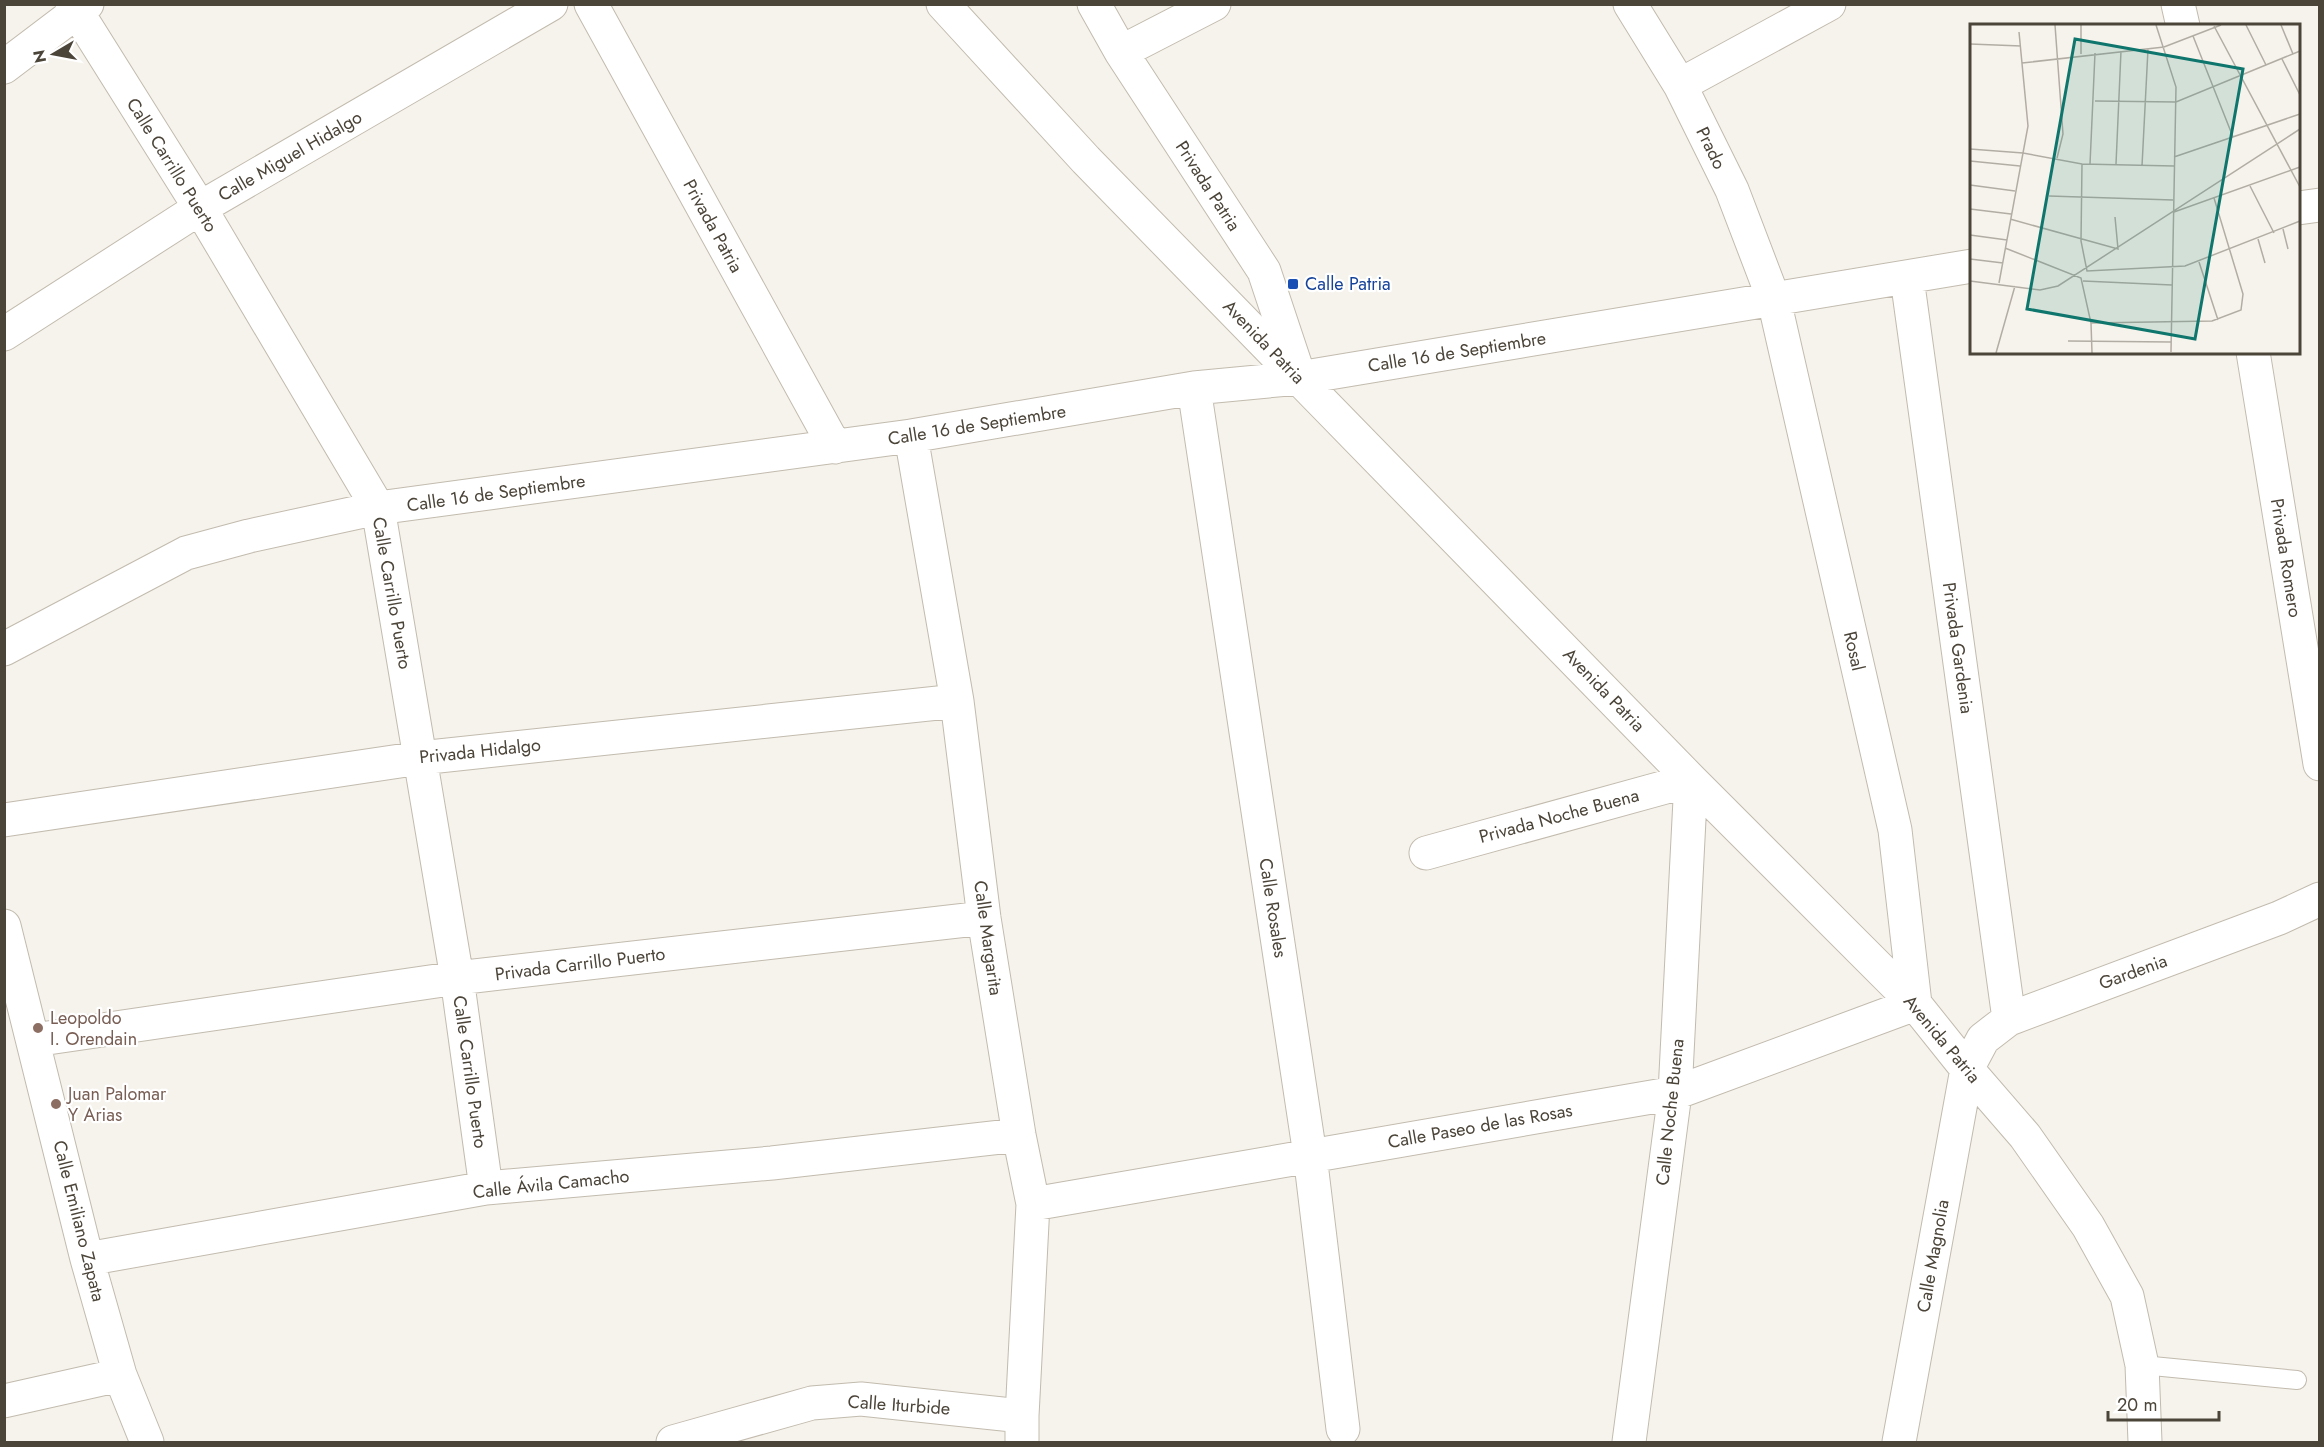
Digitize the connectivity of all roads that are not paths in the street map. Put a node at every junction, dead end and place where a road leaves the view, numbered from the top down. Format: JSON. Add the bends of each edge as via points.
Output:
{"nodes":[{"id":1,"x":551,"y":4,"type":"edge"},
{"id":2,"x":591,"y":4,"type":"edge"},
{"id":3,"x":944,"y":4,"type":"edge"},
{"id":4,"x":1094,"y":4,"type":"edge"},
{"id":5,"x":1214,"y":4,"type":"edge"},
{"id":6,"x":1630,"y":4,"type":"edge"},
{"id":7,"x":1829,"y":4,"type":"edge"},
{"id":8,"x":2178,"y":4,"type":"edge"},
{"id":9,"x":79,"y":7,"type":"edge"},
{"id":10,"x":2183,"y":24,"type":"edge"},
{"id":11,"x":1120,"y":52,"type":"junction"},
{"id":12,"x":4,"y":67,"type":"edge"},
{"id":13,"x":1680,"y":85,"type":"junction"},
{"id":14,"x":2319,"y":205,"type":"edge"},
{"id":15,"x":200,"y":208,"type":"junction"},
{"id":16,"x":2300,"y":208,"type":"edge"},
{"id":17,"x":1970,"y":266,"type":"edge"},
{"id":18,"x":1907,"y":278,"type":"junction"},
{"id":19,"x":1774,"y":300,"type":"junction"},
{"id":20,"x":4,"y":334,"type":"edge"},
{"id":21,"x":2253,"y":354,"type":"edge"},
{"id":22,"x":1299,"y":378,"type":"junction"},
{"id":23,"x":1194,"y":388,"type":"junction"},
{"id":24,"x":911,"y":436,"type":"junction"},
{"id":25,"x":835,"y":447,"type":"junction"},
{"id":26,"x":378,"y":508,"type":"junction"},
{"id":27,"x":4,"y":649,"type":"edge"},
{"id":28,"x":957,"y":701,"type":"junction"},
{"id":29,"x":420,"y":758,"type":"junction"},
{"id":30,"x":2319,"y":764,"type":"edge"},
{"id":31,"x":1691,"y":780,"type":"junction"},
{"id":32,"x":4,"y":820,"type":"edge"},
{"id":33,"x":1426,"y":853,"type":"dead end"},
{"id":34,"x":2319,"y":899,"type":"edge"},
{"id":35,"x":984,"y":918,"type":"junction"},
{"id":36,"x":4,"y":926,"type":"edge"},
{"id":37,"x":457,"y":978,"type":"junction"},
{"id":38,"x":1915,"y":1004,"type":"junction"},
{"id":39,"x":2009,"y":1018,"type":"junction"},
{"id":40,"x":34,"y":1040,"type":"junction"},
{"id":41,"x":1967,"y":1069,"type":"junction"},
{"id":42,"x":1675,"y":1093,"type":"junction"},
{"id":43,"x":1019,"y":1135,"type":"junction"},
{"id":44,"x":1310,"y":1155,"type":"junction"},
{"id":45,"x":486,"y":1188,"type":"junction"},
{"id":46,"x":1034,"y":1204,"type":"junction"},
{"id":47,"x":87,"y":1259,"type":"junction"},
{"id":48,"x":2142,"y":1365,"type":"junction"},
{"id":49,"x":120,"y":1375,"type":"junction"},
{"id":50,"x":2298,"y":1380,"type":"dead end"},
{"id":51,"x":4,"y":1401,"type":"edge"},
{"id":52,"x":1022,"y":1429,"type":"edge"},
{"id":53,"x":1343,"y":1429,"type":"dead end"},
{"id":54,"x":147,"y":1443,"type":"edge"},
{"id":55,"x":673,"y":1443,"type":"edge"},
{"id":56,"x":1629,"y":1443,"type":"edge"},
{"id":57,"x":1899,"y":1443,"type":"edge"},
{"id":58,"x":2145,"y":1443,"type":"edge"}],
"edges":[{"from":1,"to":15,"type":"street","name":"Calle Miguel Hidalgo"},
{"from":2,"to":25,"type":"street","name":"Privada Patria"},
{"from":3,"to":22,"type":"street","name":"Avenida Patria","via":[[1086,160]]},
{"from":4,"to":11,"type":"street","name":"Privada Patria"},
{"from":5,"to":11,"type":"street"},
{"from":6,"to":13,"type":"street","name":"Prado"},
{"from":7,"to":13,"type":"street"},
{"from":8,"to":10,"type":"street"},
{"from":9,"to":12,"type":"street"},
{"from":9,"to":15,"type":"street","name":"Calle Carrillo Puerto"},
{"from":11,"to":22,"type":"street","name":"Privada Patria","via":[[1264,271]]},
{"from":13,"to":19,"type":"street","name":"Prado","via":[[1732,190]]},
{"from":14,"to":16,"type":"street"},
{"from":15,"to":20,"type":"street","name":"Calle Miguel Hidalgo"},
{"from":15,"to":26,"type":"street","name":"Calle Carrillo Puerto"},
{"from":17,"to":18,"type":"street","name":"Calle 16 de Septiembre"},
{"from":18,"to":19,"type":"street","name":"Calle 16 de Septiembre"},
{"from":18,"to":39,"type":"street","name":"Privada Gardenia"},
{"from":19,"to":22,"type":"street","name":"Calle 16 de Septiembre"},
{"from":19,"to":38,"type":"street","name":"Rosal","via":[[1895,830]]},
{"from":21,"to":30,"type":"street","name":"Privada Romero"},
{"from":22,"to":23,"type":"street","name":"Calle 16 de Septiembre"},
{"from":22,"to":31,"type":"street","name":"Avenida Patria"},
{"from":23,"to":24,"type":"street","name":"Calle 16 de Septiembre"},
{"from":23,"to":44,"type":"street","name":"Calle Rosales"},
{"from":24,"to":25,"type":"street","name":"Calle 16 de Septiembre"},
{"from":24,"to":28,"type":"street","name":"Calle Margarita"},
{"from":25,"to":26,"type":"street","name":"Calle 16 de Septiembre"},
{"from":26,"to":27,"type":"street","name":"Calle 16 de Septiembre","via":[[186,553]]},
{"from":26,"to":29,"type":"street","name":"Calle Carrillo Puerto"},
{"from":28,"to":29,"type":"street","name":"Privada Hidalgo"},
{"from":28,"to":35,"type":"street","name":"Calle Margarita"},
{"from":29,"to":32,"type":"street","name":"Privada Hidalgo"},
{"from":29,"to":37,"type":"street","name":"Calle Carrillo Puerto"},
{"from":31,"to":33,"type":"street","name":"Privada Noche Buena"},
{"from":31,"to":38,"type":"street","name":"Avenida Patria"},
{"from":31,"to":42,"type":"street","name":"Calle Noche Buena"},
{"from":34,"to":39,"type":"street","name":"Gardenia","via":[[2279,918]]},
{"from":35,"to":37,"type":"street","name":"Privada Carrillo Puerto"},
{"from":35,"to":43,"type":"street","name":"Calle Margarita"},
{"from":36,"to":40,"type":"street","name":"Calle Emiliano Zapata"},
{"from":37,"to":40,"type":"street","name":"Privada Carrillo Puerto"},
{"from":37,"to":45,"type":"street","name":"Calle Carrillo Puerto"},
{"from":38,"to":41,"type":"street","name":"Avenida Patria"},
{"from":38,"to":42,"type":"street","name":"Calle Paseo de las Rosas"},
{"from":39,"to":41,"type":"street","name":"Gardenia","via":[[1983,1039]]},
{"from":40,"to":47,"type":"street","name":"Calle Emiliano Zapata"},
{"from":41,"to":48,"type":"street","name":"Avenida Patria","via":[[2025,1136],[2088,1226],[2127,1296]]},
{"from":41,"to":57,"type":"street","name":"Calle Magnolia"},
{"from":42,"to":44,"type":"street","name":"Calle Paseo de las Rosas"},
{"from":42,"to":56,"type":"street","name":"Calle Noche Buena"},
{"from":43,"to":45,"type":"street","name":"Calle Ávila Camacho","via":[[772,1163]]},
{"from":43,"to":46,"type":"street","name":"Calle Margarita"},
{"from":44,"to":46,"type":"street","name":"Calle Paseo de las Rosas"},
{"from":44,"to":53,"type":"street","name":"Calle Rosales"},
{"from":45,"to":47,"type":"street","name":"Calle Ávila Camacho"},
{"from":46,"to":52,"type":"street","name":"Calle Margarita"},
{"from":47,"to":49,"type":"street","name":"Calle Emiliano Zapata"},
{"from":48,"to":50,"type":"lane"},
{"from":48,"to":58,"type":"street","name":"Avenida Patria"},
{"from":49,"to":51,"type":"street"},
{"from":49,"to":54,"type":"street","name":"Calle Emiliano Zapata"},
{"from":52,"to":55,"type":"street","name":"Calle Iturbide","via":[[861,1399],[812,1403]]}]}
